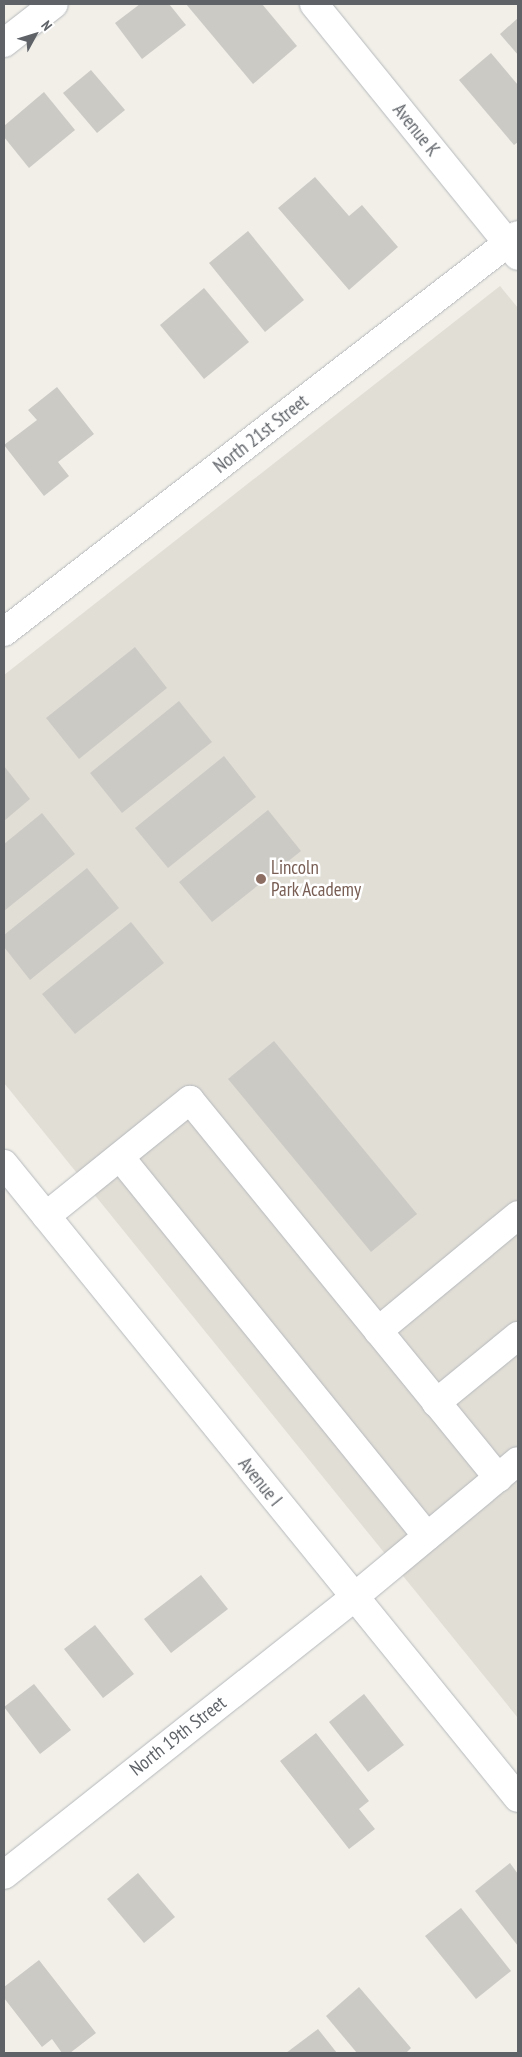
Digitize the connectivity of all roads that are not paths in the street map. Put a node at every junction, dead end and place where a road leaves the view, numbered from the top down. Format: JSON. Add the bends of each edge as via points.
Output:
{"nodes":[{"id":1,"x":54,"y":4,"type":"edge"},
{"id":2,"x":314,"y":4,"type":"edge"},
{"id":3,"x":4,"y":43,"type":"edge"},
{"id":4,"x":515,"y":245,"type":"edge"},
{"id":5,"x":4,"y":632,"type":"edge"},
{"id":6,"x":120,"y":1157,"type":"junction"},
{"id":7,"x":8,"y":1179,"type":"edge"},
{"id":8,"x":518,"y":1215,"type":"edge"},
{"id":9,"x":46,"y":1216,"type":"junction"},
{"id":10,"x":378,"y":1331,"type":"junction"},
{"id":11,"x":518,"y":1336,"type":"edge"},
{"id":12,"x":436,"y":1403,"type":"junction"},
{"id":13,"x":518,"y":1461,"type":"edge"},
{"id":14,"x":498,"y":1478,"type":"junction"},
{"id":15,"x":427,"y":1536,"type":"junction"},
{"id":16,"x":352,"y":1598,"type":"junction"},
{"id":17,"x":518,"y":1798,"type":"edge"},
{"id":18,"x":4,"y":1874,"type":"edge"}],
"edges":[{"from":1,"to":3,"type":"street"},
{"from":2,"to":4,"type":"street","name":"Avenue K"},
{"from":4,"to":5,"type":"street","name":"North 21st Street"},
{"from":6,"to":9,"type":"street"},
{"from":6,"to":10,"type":"street","via":[[190,1100]]},
{"from":6,"to":15,"type":"street"},
{"from":7,"to":9,"type":"street","name":"Avenue I"},
{"from":8,"to":10,"type":"street"},
{"from":9,"to":16,"type":"street","name":"Avenue I"},
{"from":10,"to":12,"type":"street"},
{"from":11,"to":12,"type":"street"},
{"from":12,"to":14,"type":"street"},
{"from":13,"to":14,"type":"street","name":"North 19th Street"},
{"from":14,"to":15,"type":"street","name":"North 19th Street"},
{"from":15,"to":16,"type":"street","name":"North 19th Street"},
{"from":16,"to":17,"type":"street","name":"Avenue I"},
{"from":16,"to":18,"type":"street","name":"North 19th Street"}]}
